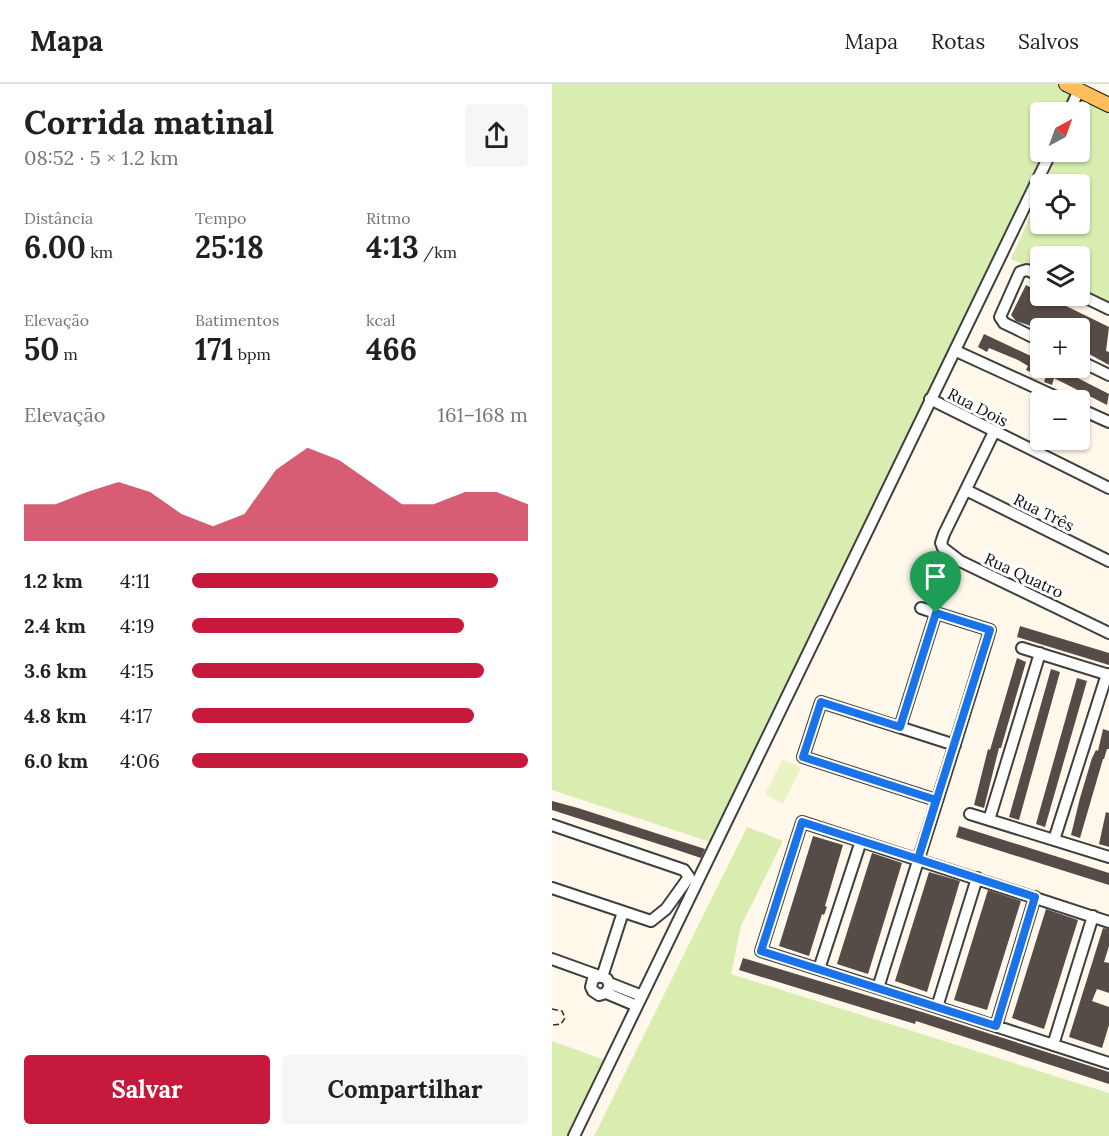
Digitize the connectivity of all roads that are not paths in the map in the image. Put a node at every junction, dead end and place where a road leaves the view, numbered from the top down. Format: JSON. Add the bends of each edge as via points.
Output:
{"nodes":[{"id":1,"x":1073,"y":87,"type":"edge"},
{"id":2,"x":1071,"y":102,"type":"edge"},
{"id":3,"x":1109,"y":105,"type":"edge"},
{"id":4,"x":1046,"y":162,"type":"edge"},
{"id":5,"x":1030,"y":271,"type":"edge"},
{"id":6,"x":1090,"y":300,"type":"edge"},
{"id":7,"x":1109,"y":309,"type":"edge"},
{"id":8,"x":1030,"y":336,"type":"edge"},
{"id":9,"x":956,"y":351,"type":"junction"},
{"id":10,"x":1090,"y":366,"type":"edge"},
{"id":11,"x":1109,"y":375,"type":"edge"},
{"id":12,"x":1040,"y":390,"type":"edge"},
{"id":13,"x":930,"y":399,"type":"junction"},
{"id":14,"x":1090,"y":413,"type":"edge"},
{"id":15,"x":1109,"y":422,"type":"edge"},
{"id":16,"x":994,"y":432,"type":"junction"},
{"id":17,"x":1109,"y":488,"type":"edge"},
{"id":18,"x":966,"y":490,"type":"junction"},
{"id":19,"x":1109,"y":561,"type":"edge"},
{"id":20,"x":921,"y":608,"type":"dead end"},
{"id":21,"x":936,"y":613,"type":"junction"},
{"id":22,"x":1109,"y":633,"type":"edge"},
{"id":23,"x":1022,"y":648,"type":"dead end"},
{"id":24,"x":1040,"y":653,"type":"junction"},
{"id":25,"x":1108,"y":674,"type":"edge"},
{"id":26,"x":900,"y":727,"type":"junction"},
{"id":27,"x":955,"y":745,"type":"junction"},
{"id":28,"x":936,"y":800,"type":"junction"},
{"id":29,"x":970,"y":814,"type":"dead end"},
{"id":30,"x":989,"y":820,"type":"junction"},
{"id":31,"x":552,"y":825,"type":"edge"},
{"id":32,"x":1054,"y":840,"type":"junction"},
{"id":33,"x":861,"y":841,"type":"junction"},
{"id":34,"x":1109,"y":857,"type":"edge"},
{"id":35,"x":918,"y":859,"type":"junction"},
{"id":36,"x":977,"y":878,"type":"junction"},
{"id":37,"x":552,"y":888,"type":"edge"},
{"id":38,"x":1035,"y":897,"type":"junction"},
{"id":39,"x":623,"y":912,"type":"junction"},
{"id":40,"x":1093,"y":916,"type":"junction"},
{"id":41,"x":1109,"y":922,"type":"edge"},
{"id":42,"x":552,"y":959,"type":"edge"},
{"id":43,"x":819,"y":969,"type":"junction"},
{"id":44,"x":606,"y":984,"type":"junction"},
{"id":45,"x":878,"y":988,"type":"junction"},
{"id":46,"x":642,"y":996,"type":"junction"},
{"id":47,"x":637,"y":1006,"type":"junction"},
{"id":48,"x":937,"y":1007,"type":"junction"},
{"id":49,"x":996,"y":1026,"type":"junction"},
{"id":50,"x":1053,"y":1045,"type":"junction"},
{"id":51,"x":1109,"y":1063,"type":"edge"},
{"id":52,"x":574,"y":1136,"type":"edge"}],
"edges":[{"from":1,"to":2,"type":"street"},
{"from":1,"to":3,"type":"main road"},
{"from":4,"to":9,"type":"street"},
{"from":5,"to":8,"type":"street","via":[[1020,272],[1000,317],[1007,325]]},
{"from":6,"to":7,"type":"street"},
{"from":9,"to":12,"type":"street"},
{"from":9,"to":13,"type":"street"},
{"from":10,"to":11,"type":"street"},
{"from":13,"to":16,"type":"street","name":"Rua Dois"},
{"from":13,"to":46,"type":"street"},
{"from":14,"to":15,"type":"street"},
{"from":16,"to":17,"type":"street","name":"Rua Dois"},
{"from":16,"to":18,"type":"street"},
{"from":18,"to":19,"type":"street","name":"Rua Três"},
{"from":18,"to":22,"type":"street","name":"Rua Quatro","via":[[941,546],[952,557]]},
{"from":20,"to":21,"type":"street"},
{"from":21,"to":26,"type":"street"},
{"from":21,"to":27,"type":"street","via":[[990,630]]},
{"from":23,"to":24,"type":"street"},
{"from":24,"to":25,"type":"street"},
{"from":24,"to":30,"type":"street"},
{"from":25,"to":32,"type":"street"},
{"from":26,"to":27,"type":"street"},
{"from":26,"to":28,"type":"street","via":[[821,702],[803,757]]},
{"from":27,"to":28,"type":"street"},
{"from":28,"to":35,"type":"street"},
{"from":29,"to":30,"type":"street"},
{"from":30,"to":32,"type":"street"},
{"from":31,"to":39,"type":"street","via":[[684,870],[689,878],[666,909],[651,921]]},
{"from":32,"to":34,"type":"street"},
{"from":33,"to":35,"type":"street"},
{"from":33,"to":43,"type":"street"},
{"from":33,"to":43,"type":"street","via":[[802,822],[761,951]]},
{"from":35,"to":36,"type":"street"},
{"from":35,"to":45,"type":"street"},
{"from":36,"to":38,"type":"street"},
{"from":36,"to":48,"type":"street"},
{"from":37,"to":39,"type":"street"},
{"from":38,"to":40,"type":"street"},
{"from":38,"to":49,"type":"street"},
{"from":39,"to":44,"type":"street"},
{"from":40,"to":41,"type":"street"},
{"from":40,"to":50,"type":"street"},
{"from":42,"to":44,"type":"street"},
{"from":43,"to":45,"type":"street"},
{"from":44,"to":46,"type":"street"},
{"from":44,"to":47,"type":"street"},
{"from":45,"to":48,"type":"street"},
{"from":46,"to":47,"type":"street"},
{"from":47,"to":52,"type":"street"},
{"from":48,"to":49,"type":"street"},
{"from":49,"to":50,"type":"street"},
{"from":50,"to":51,"type":"street"}]}
